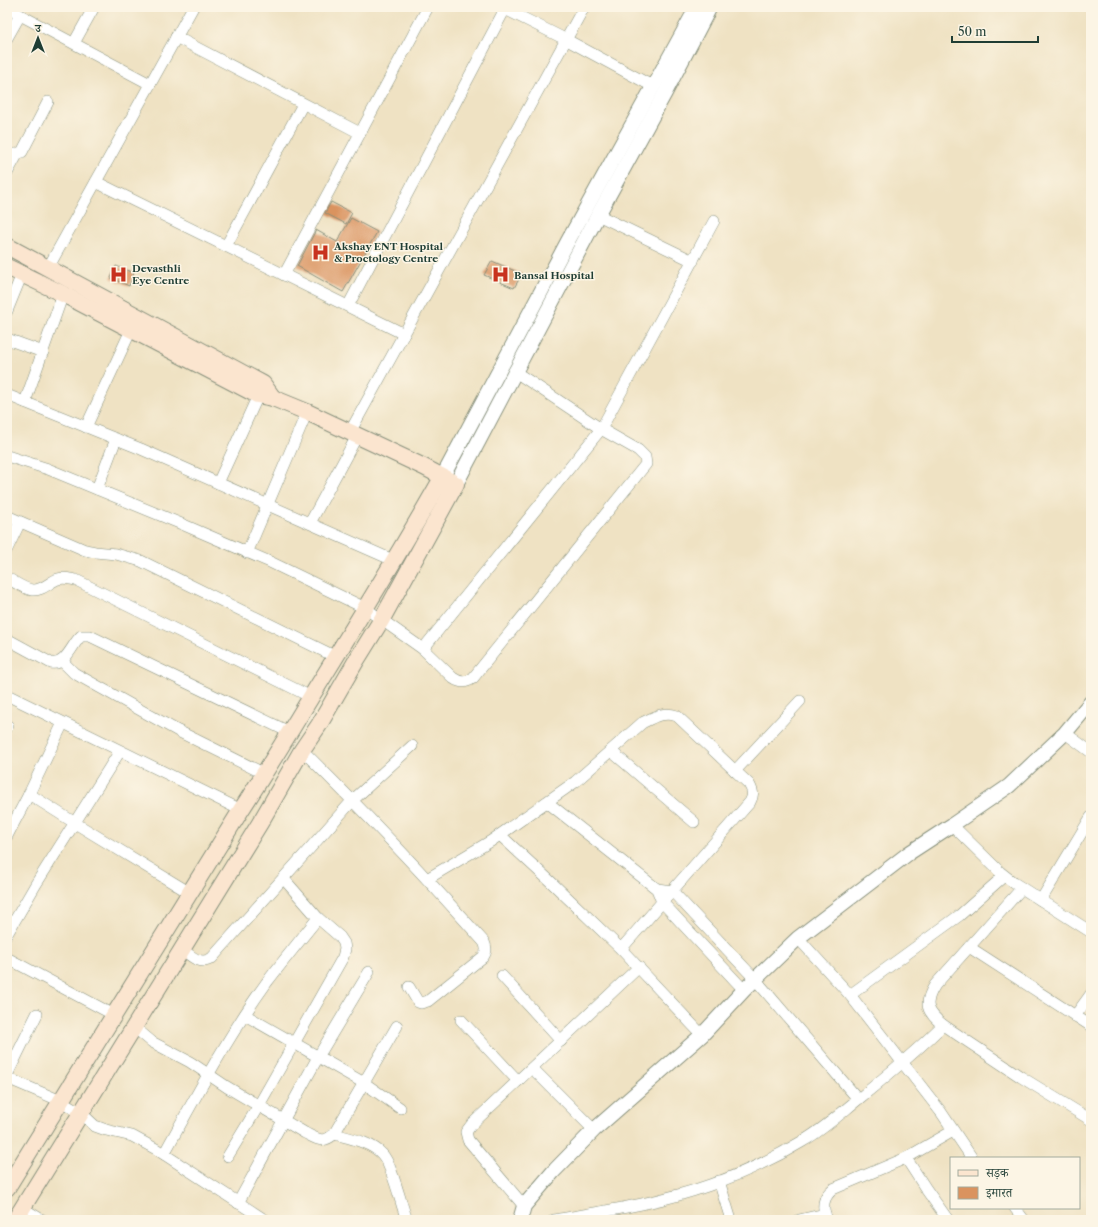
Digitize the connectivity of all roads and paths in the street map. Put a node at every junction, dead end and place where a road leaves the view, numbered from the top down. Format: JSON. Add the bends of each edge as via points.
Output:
{"nodes":[{"id":1,"x":94,"y":7,"type":"edge"},
{"id":2,"x":193,"y":7,"type":"edge"},
{"id":3,"x":428,"y":7,"type":"edge"},
{"id":4,"x":584,"y":7,"type":"edge"},
{"id":5,"x":697,"y":7,"type":"edge"},
{"id":6,"x":710,"y":7,"type":"edge"},
{"id":7,"x":7,"y":8,"type":"edge"},
{"id":8,"x":504,"y":8,"type":"edge"},
{"id":9,"x":20,"y":15,"type":"junction"},
{"id":10,"x":176,"y":37,"type":"junction"},
{"id":11,"x":7,"y":38,"type":"edge"},
{"id":12,"x":567,"y":40,"type":"junction"},
{"id":13,"x":74,"y":43,"type":"junction"},
{"id":14,"x":150,"y":84,"type":"junction"},
{"id":15,"x":654,"y":86,"type":"junction"},
{"id":16,"x":48,"y":102,"type":"dead end"},
{"id":17,"x":303,"y":104,"type":"junction"},
{"id":18,"x":360,"y":133,"type":"junction"},
{"id":19,"x":12,"y":154,"type":"edge"},
{"id":20,"x":7,"y":173,"type":"edge"},
{"id":21,"x":96,"y":182,"type":"junction"},
{"id":22,"x":598,"y":214,"type":"junction"},
{"id":23,"x":714,"y":221,"type":"dead end"},
{"id":24,"x":7,"y":246,"type":"edge"},
{"id":25,"x":226,"y":246,"type":"junction"},
{"id":26,"x":692,"y":261,"type":"junction"},
{"id":27,"x":7,"y":267,"type":"edge"},
{"id":28,"x":48,"y":268,"type":"junction"},
{"id":29,"x":22,"y":274,"type":"junction"},
{"id":30,"x":284,"y":275,"type":"junction"},
{"id":31,"x":63,"y":294,"type":"junction"},
{"id":32,"x":348,"y":306,"type":"junction"},
{"id":33,"x":7,"y":310,"type":"edge"},
{"id":34,"x":131,"y":330,"type":"junction"},
{"id":35,"x":404,"y":334,"type":"junction"},
{"id":36,"x":7,"y":339,"type":"edge"},
{"id":37,"x":43,"y":352,"type":"junction"},
{"id":38,"x":514,"y":371,"type":"junction"},
{"id":39,"x":260,"y":390,"type":"junction"},
{"id":40,"x":7,"y":395,"type":"edge"},
{"id":41,"x":25,"y":402,"type":"junction"},
{"id":42,"x":307,"y":412,"type":"junction"},
{"id":43,"x":86,"y":427,"type":"junction"},
{"id":44,"x":601,"y":429,"type":"junction"},
{"id":45,"x":353,"y":434,"type":"junction"},
{"id":46,"x":116,"y":439,"type":"junction"},
{"id":47,"x":7,"y":456,"type":"edge"},
{"id":48,"x":449,"y":481,"type":"junction"},
{"id":49,"x":218,"y":483,"type":"junction"},
{"id":50,"x":96,"y":489,"type":"junction"},
{"id":51,"x":267,"y":504,"type":"junction"},
{"id":52,"x":7,"y":516,"type":"edge"},
{"id":53,"x":20,"y":522,"type":"junction"},
{"id":54,"x":310,"y":524,"type":"junction"},
{"id":55,"x":7,"y":549,"type":"edge"},
{"id":56,"x":247,"y":552,"type":"junction"},
{"id":57,"x":395,"y":560,"type":"junction"},
{"id":58,"x":7,"y":578,"type":"edge"},
{"id":59,"x":366,"y":608,"type":"junction"},
{"id":60,"x":382,"y":619,"type":"junction"},
{"id":61,"x":7,"y":639,"type":"edge"},
{"id":62,"x":423,"y":649,"type":"junction"},
{"id":63,"x":336,"y":657,"type":"junction"},
{"id":64,"x":62,"y":661,"type":"junction"},
{"id":65,"x":7,"y":695,"type":"edge"},
{"id":66,"x":311,"y":697,"type":"junction"},
{"id":67,"x":800,"y":701,"type":"dead end"},
{"id":68,"x":1091,"y":702,"type":"edge"},
{"id":69,"x":63,"y":723,"type":"junction"},
{"id":70,"x":289,"y":732,"type":"junction"},
{"id":71,"x":1066,"y":733,"type":"junction"},
{"id":72,"x":412,"y":746,"type":"dead end"},
{"id":73,"x":302,"y":750,"type":"junction"},
{"id":74,"x":120,"y":751,"type":"junction"},
{"id":75,"x":611,"y":751,"type":"junction"},
{"id":76,"x":1091,"y":752,"type":"edge"},
{"id":77,"x":735,"y":771,"type":"junction"},
{"id":78,"x":265,"y":774,"type":"junction"},
{"id":79,"x":29,"y":794,"type":"junction"},
{"id":80,"x":353,"y":800,"type":"junction"},
{"id":81,"x":547,"y":802,"type":"junction"},
{"id":82,"x":241,"y":810,"type":"junction"},
{"id":83,"x":1091,"y":817,"type":"edge"},
{"id":84,"x":694,"y":822,"type":"dead end"},
{"id":85,"x":75,"y":823,"type":"junction"},
{"id":86,"x":952,"y":825,"type":"junction"},
{"id":87,"x":7,"y":835,"type":"edge"},
{"id":88,"x":500,"y":835,"type":"junction"},
{"id":89,"x":424,"y":876,"type":"junction"},
{"id":90,"x":1004,"y":876,"type":"junction"},
{"id":91,"x":284,"y":879,"type":"junction"},
{"id":92,"x":1022,"y":888,"type":"junction"},
{"id":93,"x":657,"y":889,"type":"junction"},
{"id":94,"x":672,"y":891,"type":"junction"},
{"id":95,"x":190,"y":893,"type":"junction"},
{"id":96,"x":1041,"y":900,"type":"junction"},
{"id":97,"x":662,"y":902,"type":"junction"},
{"id":98,"x":318,"y":918,"type":"junction"},
{"id":99,"x":1091,"y":932,"type":"edge"},
{"id":100,"x":7,"y":934,"type":"edge"},
{"id":101,"x":798,"y":938,"type":"junction"},
{"id":102,"x":969,"y":947,"type":"junction"},
{"id":103,"x":182,"y":949,"type":"junction"},
{"id":104,"x":621,"y":949,"type":"junction"},
{"id":105,"x":7,"y":958,"type":"edge"},
{"id":106,"x":639,"y":968,"type":"junction"},
{"id":107,"x":369,"y":972,"type":"dead end"},
{"id":108,"x":502,"y":976,"type":"dead end"},
{"id":109,"x":755,"y":979,"type":"junction"},
{"id":110,"x":409,"y":987,"type":"dead end"},
{"id":111,"x":744,"y":990,"type":"junction"},
{"id":112,"x":1091,"y":994,"type":"edge"},
{"id":113,"x":850,"y":995,"type":"junction"},
{"id":114,"x":37,"y":1014,"type":"dead end"},
{"id":115,"x":114,"y":1015,"type":"junction"},
{"id":116,"x":245,"y":1015,"type":"junction"},
{"id":117,"x":1075,"y":1016,"type":"junction"},
{"id":118,"x":461,"y":1020,"type":"dead end"},
{"id":119,"x":942,"y":1025,"type":"junction"},
{"id":120,"x":397,"y":1026,"type":"dead end"},
{"id":121,"x":1091,"y":1026,"type":"edge"},
{"id":122,"x":134,"y":1027,"type":"junction"},
{"id":123,"x":702,"y":1035,"type":"junction"},
{"id":124,"x":561,"y":1041,"type":"junction"},
{"id":125,"x":294,"y":1043,"type":"junction"},
{"id":126,"x":318,"y":1057,"type":"junction"},
{"id":127,"x":902,"y":1063,"type":"junction"},
{"id":128,"x":532,"y":1068,"type":"junction"},
{"id":129,"x":208,"y":1074,"type":"junction"},
{"id":130,"x":7,"y":1075,"type":"edge"},
{"id":131,"x":7,"y":1078,"type":"edge"},
{"id":132,"x":518,"y":1081,"type":"junction"},
{"id":133,"x":364,"y":1083,"type":"junction"},
{"id":134,"x":858,"y":1099,"type":"junction"},
{"id":135,"x":61,"y":1101,"type":"junction"},
{"id":136,"x":258,"y":1105,"type":"junction"},
{"id":137,"x":400,"y":1108,"type":"dead end"},
{"id":138,"x":81,"y":1114,"type":"junction"},
{"id":139,"x":1091,"y":1120,"type":"edge"},
{"id":140,"x":284,"y":1121,"type":"junction"},
{"id":141,"x":594,"y":1130,"type":"junction"},
{"id":142,"x":953,"y":1131,"type":"junction"},
{"id":143,"x":334,"y":1134,"type":"junction"},
{"id":144,"x":164,"y":1154,"type":"junction"},
{"id":145,"x":228,"y":1156,"type":"dead end"},
{"id":146,"x":971,"y":1157,"type":"edge"},
{"id":147,"x":906,"y":1158,"type":"junction"},
{"id":148,"x":719,"y":1182,"type":"junction"},
{"id":149,"x":7,"y":1188,"type":"edge"},
{"id":150,"x":238,"y":1203,"type":"junction"},
{"id":151,"x":524,"y":1206,"type":"junction"},
{"id":152,"x":1016,"y":1209,"type":"edge"},
{"id":153,"x":18,"y":1214,"type":"edge"},
{"id":154,"x":826,"y":1217,"type":"edge"},
{"id":155,"x":42,"y":1220,"type":"edge"},
{"id":156,"x":265,"y":1220,"type":"edge"},
{"id":157,"x":407,"y":1220,"type":"edge"},
{"id":158,"x":520,"y":1220,"type":"edge"},
{"id":159,"x":554,"y":1220,"type":"edge"},
{"id":160,"x":731,"y":1220,"type":"edge"},
{"id":161,"x":799,"y":1220,"type":"edge"},
{"id":162,"x":948,"y":1220,"type":"edge"},
{"id":163,"x":1024,"y":1220,"type":"edge"}],
"edges":[{"from":1,"to":13,"type":"street"},
{"from":2,"to":10,"type":"street"},
{"from":3,"to":18,"type":"street"},
{"from":4,"to":12,"type":"street"},
{"from":5,"to":15,"type":"street"},
{"from":6,"to":22,"type":"street"},
{"from":7,"to":9,"type":"street"},
{"from":8,"to":12,"type":"street"},
{"from":8,"to":32,"type":"street"},
{"from":9,"to":11,"type":"street"},
{"from":9,"to":13,"type":"street"},
{"from":10,"to":14,"type":"street"},
{"from":10,"to":17,"type":"street"},
{"from":12,"to":15,"type":"street"},
{"from":12,"to":35,"type":"street"},
{"from":13,"to":14,"type":"street"},
{"from":14,"to":21,"type":"street"},
{"from":15,"to":48,"type":"street","via":[[546,282]]},
{"from":16,"to":19,"type":"street","via":[[24,149]]},
{"from":17,"to":18,"type":"street"},
{"from":17,"to":25,"type":"street"},
{"from":18,"to":30,"type":"street"},
{"from":19,"to":20,"type":"street"},
{"from":21,"to":25,"type":"street"},
{"from":21,"to":28,"type":"street"},
{"from":22,"to":26,"type":"street"},
{"from":22,"to":38,"type":"street"},
{"from":23,"to":26,"type":"street"},
{"from":24,"to":28,"type":"main road"},
{"from":25,"to":30,"type":"street"},
{"from":26,"to":44,"type":"street"},
{"from":27,"to":29,"type":"main road"},
{"from":28,"to":39,"type":"main road"},
{"from":29,"to":31,"type":"main road"},
{"from":29,"to":33,"type":"street"},
{"from":30,"to":32,"type":"street"},
{"from":31,"to":34,"type":"main road"},
{"from":31,"to":37,"type":"street"},
{"from":32,"to":35,"type":"street"},
{"from":34,"to":39,"type":"main road"},
{"from":34,"to":43,"type":"street"},
{"from":35,"to":45,"type":"street"},
{"from":36,"to":37,"type":"street"},
{"from":37,"to":41,"type":"street"},
{"from":38,"to":44,"type":"street"},
{"from":38,"to":48,"type":"street"},
{"from":39,"to":42,"type":"main road"},
{"from":39,"to":49,"type":"street"},
{"from":40,"to":41,"type":"street"},
{"from":41,"to":43,"type":"street"},
{"from":42,"to":45,"type":"main road"},
{"from":42,"to":51,"type":"street"},
{"from":43,"to":46,"type":"street"},
{"from":44,"to":62,"type":"street"},
{"from":44,"to":62,"type":"street","via":[[643,454],[646,460],[644,468],[473,678],[467,682],[458,682]]},
{"from":45,"to":48,"type":"main road"},
{"from":45,"to":54,"type":"street"},
{"from":46,"to":49,"type":"street"},
{"from":46,"to":50,"type":"street"},
{"from":47,"to":50,"type":"street","via":[[48,469]]},
{"from":48,"to":57,"type":"main road"},
{"from":48,"to":60,"type":"main road"},
{"from":49,"to":51,"type":"street"},
{"from":50,"to":56,"type":"street"},
{"from":51,"to":54,"type":"street"},
{"from":51,"to":56,"type":"street"},
{"from":52,"to":53,"type":"street"},
{"from":53,"to":55,"type":"street"},
{"from":53,"to":63,"type":"street","via":[[85,550],[116,554],[141,561]]},
{"from":54,"to":57,"type":"street"},
{"from":56,"to":59,"type":"street"},
{"from":57,"to":59,"type":"main road"},
{"from":58,"to":66,"type":"street","via":[[32,590],[59,578],[76,580]]},
{"from":59,"to":60,"type":"street"},
{"from":59,"to":63,"type":"main road"},
{"from":60,"to":62,"type":"street"},
{"from":60,"to":73,"type":"main road"},
{"from":61,"to":64,"type":"street","via":[[51,663]]},
{"from":63,"to":66,"type":"main road"},
{"from":64,"to":70,"type":"street","via":[[81,636],[90,636]]},
{"from":64,"to":78,"type":"street","via":[[74,673],[178,731]]},
{"from":65,"to":69,"type":"street"},
{"from":66,"to":70,"type":"main road"},
{"from":67,"to":77,"type":"street"},
{"from":68,"to":71,"type":"street"},
{"from":69,"to":74,"type":"street"},
{"from":69,"to":79,"type":"street"},
{"from":70,"to":78,"type":"main road"},
{"from":71,"to":76,"type":"street"},
{"from":71,"to":86,"type":"street","via":[[1009,786]]},
{"from":72,"to":80,"type":"street"},
{"from":73,"to":80,"type":"street"},
{"from":73,"to":103,"type":"main road"},
{"from":74,"to":82,"type":"street"},
{"from":74,"to":85,"type":"street"},
{"from":75,"to":77,"type":"street","via":[[642,723],[655,716],[671,714],[677,716]]},
{"from":75,"to":81,"type":"street"},
{"from":75,"to":84,"type":"street"},
{"from":77,"to":94,"type":"street","via":[[749,784],[753,797]]},
{"from":78,"to":82,"type":"main road"},
{"from":79,"to":85,"type":"street"},
{"from":79,"to":87,"type":"street"},
{"from":80,"to":89,"type":"street"},
{"from":80,"to":91,"type":"street"},
{"from":81,"to":88,"type":"street"},
{"from":81,"to":93,"type":"street"},
{"from":82,"to":95,"type":"main road"},
{"from":83,"to":96,"type":"street"},
{"from":85,"to":95,"type":"street"},
{"from":85,"to":100,"type":"street"},
{"from":86,"to":90,"type":"street"},
{"from":86,"to":101,"type":"street","via":[[908,853]]},
{"from":88,"to":89,"type":"street"},
{"from":88,"to":104,"type":"street"},
{"from":89,"to":110,"type":"street","via":[[484,942],[487,950],[483,957],[424,1002],[418,1002]]},
{"from":90,"to":92,"type":"street"},
{"from":90,"to":113,"type":"street","via":[[960,915]]},
{"from":91,"to":98,"type":"street"},
{"from":91,"to":103,"type":"street","via":[[208,960],[196,960]]},
{"from":92,"to":96,"type":"street"},
{"from":92,"to":102,"type":"street"},
{"from":93,"to":94,"type":"street"},
{"from":93,"to":97,"type":"street"},
{"from":94,"to":97,"type":"street"},
{"from":94,"to":109,"type":"street"},
{"from":95,"to":115,"type":"main road"},
{"from":96,"to":99,"type":"street"},
{"from":97,"to":104,"type":"street"},
{"from":97,"to":111,"type":"street"},
{"from":98,"to":116,"type":"street"},
{"from":98,"to":125,"type":"street","via":[[340,937],[345,949],[343,957]]},
{"from":101,"to":109,"type":"street"},
{"from":101,"to":113,"type":"street"},
{"from":102,"to":117,"type":"street"},
{"from":102,"to":119,"type":"street","via":[[930,993],[928,1008],[931,1016]]},
{"from":103,"to":122,"type":"main road"},
{"from":104,"to":106,"type":"street"},
{"from":105,"to":115,"type":"street"},
{"from":106,"to":123,"type":"street"},
{"from":106,"to":124,"type":"street"},
{"from":107,"to":126,"type":"street"},
{"from":108,"to":124,"type":"street"},
{"from":109,"to":111,"type":"street"},
{"from":109,"to":134,"type":"street"},
{"from":111,"to":123,"type":"street"},
{"from":112,"to":117,"type":"street"},
{"from":113,"to":127,"type":"street"},
{"from":114,"to":130,"type":"street"},
{"from":115,"to":135,"type":"main road"},
{"from":116,"to":125,"type":"street"},
{"from":116,"to":129,"type":"street"},
{"from":117,"to":121,"type":"street"},
{"from":118,"to":132,"type":"street"},
{"from":119,"to":127,"type":"street"},
{"from":119,"to":139,"type":"street"},
{"from":120,"to":133,"type":"street"},
{"from":122,"to":129,"type":"street","via":[[152,1042]]},
{"from":122,"to":138,"type":"main road"},
{"from":123,"to":141,"type":"street"},
{"from":124,"to":128,"type":"street"},
{"from":125,"to":126,"type":"street"},
{"from":125,"to":136,"type":"street"},
{"from":126,"to":133,"type":"street"},
{"from":126,"to":140,"type":"street"},
{"from":127,"to":134,"type":"street"},
{"from":127,"to":142,"type":"street"},
{"from":128,"to":132,"type":"street"},
{"from":128,"to":141,"type":"street"},
{"from":129,"to":136,"type":"street"},
{"from":129,"to":144,"type":"street"},
{"from":131,"to":135,"type":"street"},
{"from":132,"to":151,"type":"street","via":[[472,1124],[466,1136]]},
{"from":133,"to":137,"type":"street"},
{"from":133,"to":143,"type":"street"},
{"from":134,"to":148,"type":"street","via":[[803,1141]]},
{"from":135,"to":138,"type":"street"},
{"from":135,"to":149,"type":"main road"},
{"from":136,"to":140,"type":"street"},
{"from":136,"to":145,"type":"street"},
{"from":138,"to":144,"type":"street","via":[[96,1126],[132,1136]]},
{"from":138,"to":153,"type":"main road"},
{"from":140,"to":143,"type":"street","via":[[320,1140],[329,1139]]},
{"from":140,"to":150,"type":"street"},
{"from":141,"to":151,"type":"street"},
{"from":142,"to":146,"type":"street"},
{"from":142,"to":147,"type":"street"},
{"from":143,"to":157,"type":"street","via":[[369,1146],[383,1155]]},
{"from":144,"to":150,"type":"street"},
{"from":147,"to":154,"type":"street","via":[[833,1189],[824,1200]]},
{"from":147,"to":162,"type":"street"},
{"from":148,"to":159,"type":"street","via":[[627,1208]]},
{"from":148,"to":160,"type":"street"},
{"from":150,"to":156,"type":"street"},
{"from":151,"to":158,"type":"street"},
{"from":152,"to":163,"type":"street"},
{"from":153,"to":155,"type":"street"},
{"from":154,"to":161,"type":"street"}]}
